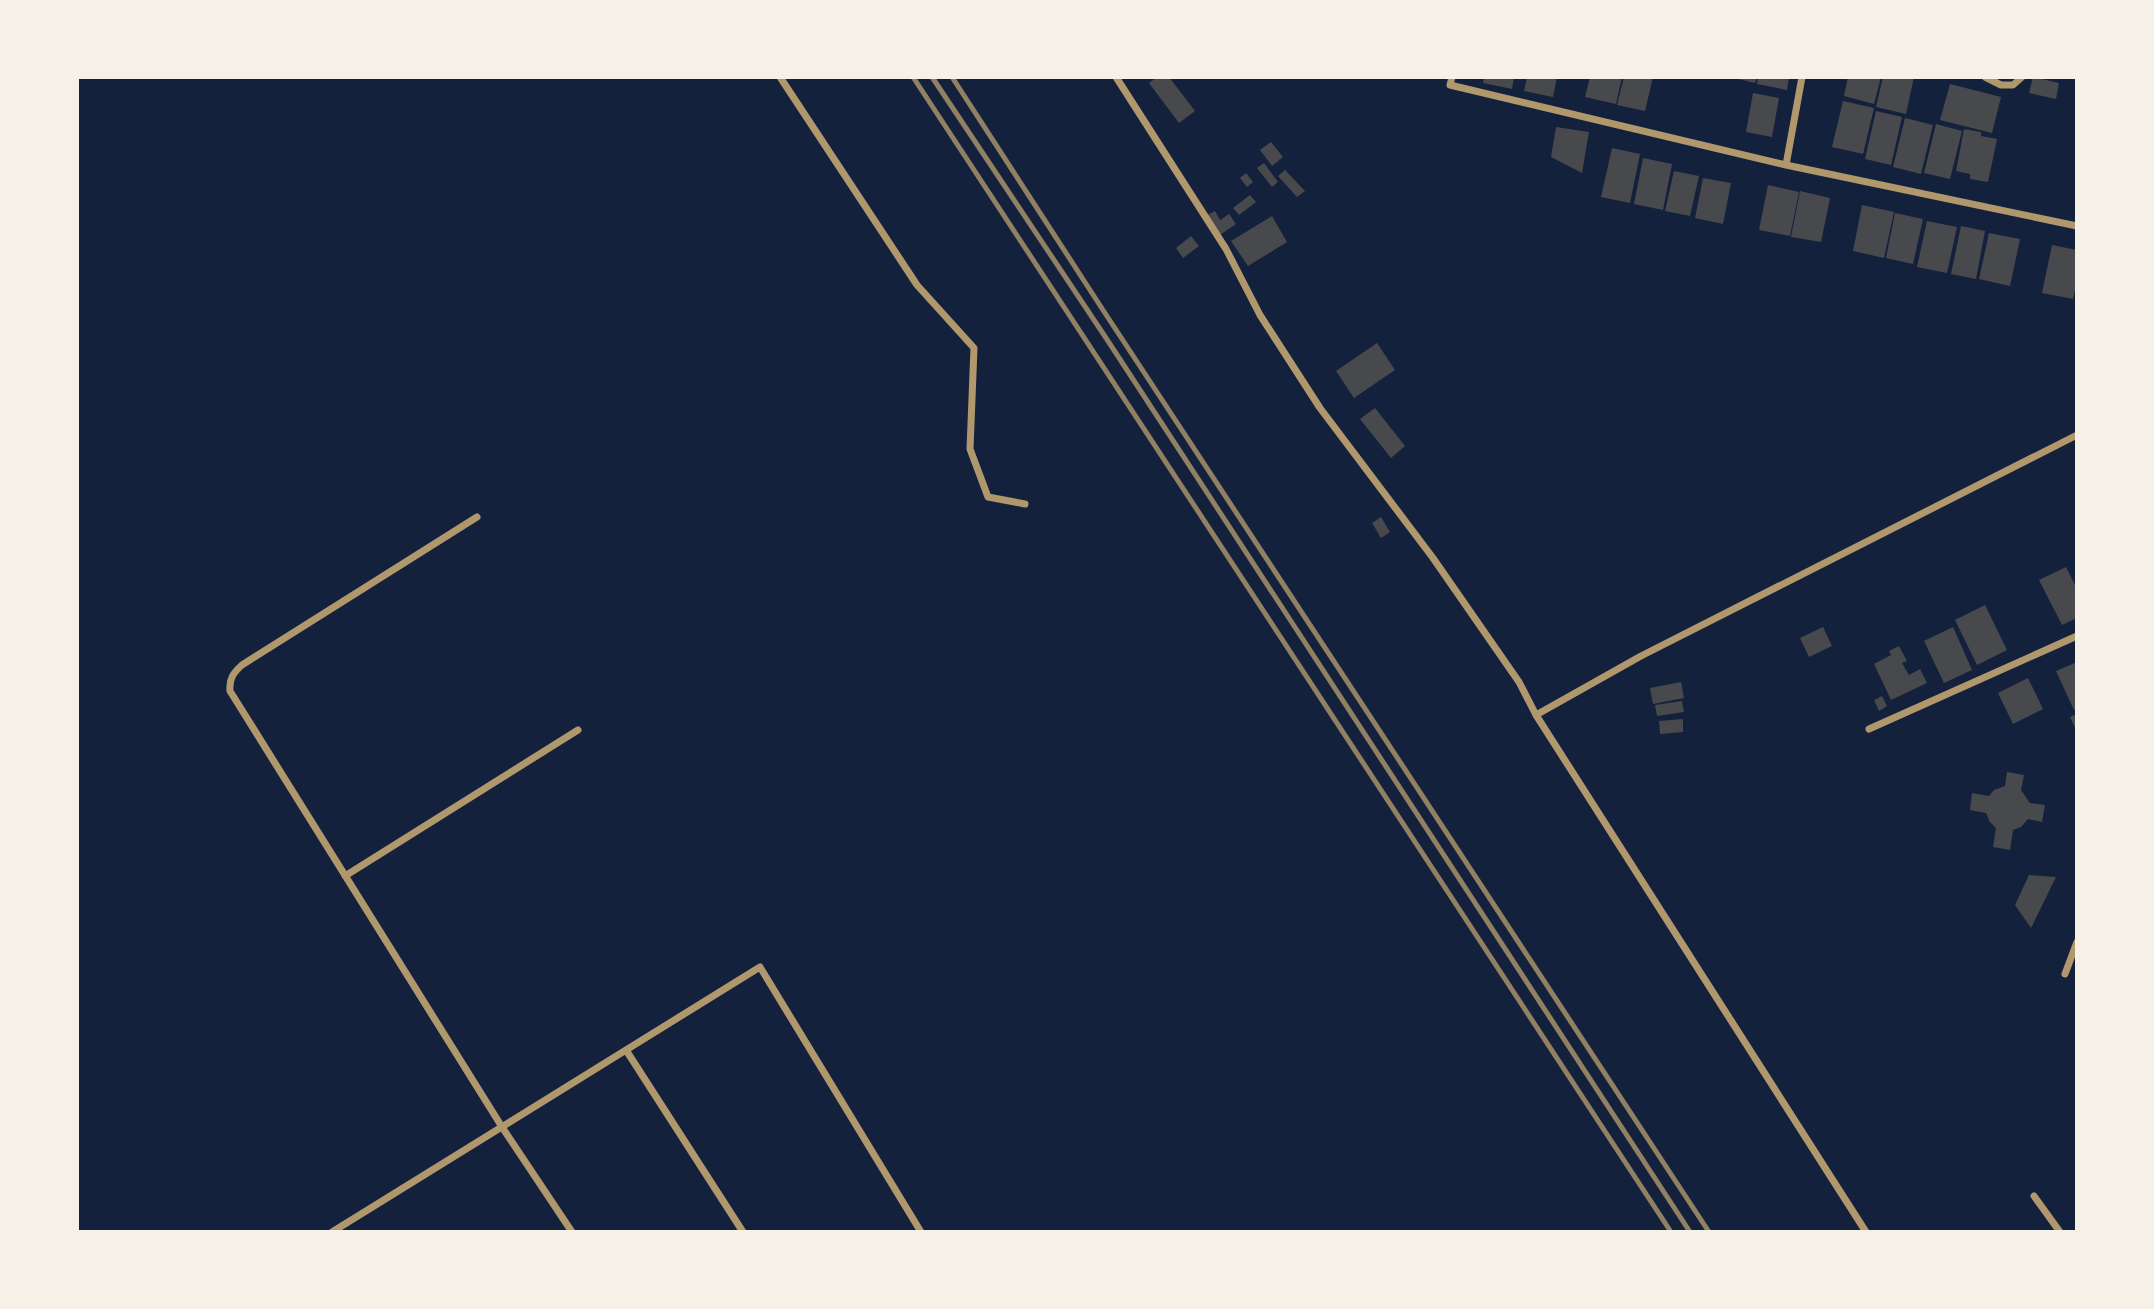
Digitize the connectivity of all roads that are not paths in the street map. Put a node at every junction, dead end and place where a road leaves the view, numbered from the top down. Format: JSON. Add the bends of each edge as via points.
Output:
{"nodes":[{"id":1,"x":780,"y":77,"type":"edge"},
{"id":2,"x":1116,"y":77,"type":"edge"},
{"id":3,"x":1452,"y":77,"type":"edge"},
{"id":4,"x":1802,"y":77,"type":"edge"},
{"id":5,"x":1985,"y":77,"type":"edge"},
{"id":6,"x":2022,"y":77,"type":"edge"},
{"id":7,"x":1786,"y":165,"type":"junction"},
{"id":8,"x":2077,"y":226,"type":"edge"},
{"id":9,"x":2077,"y":435,"type":"edge"},
{"id":10,"x":1025,"y":504,"type":"dead end"},
{"id":11,"x":477,"y":517,"type":"dead end"},
{"id":12,"x":2077,"y":636,"type":"edge"},
{"id":13,"x":1536,"y":715,"type":"junction"},
{"id":14,"x":1869,"y":729,"type":"dead end"},
{"id":15,"x":578,"y":730,"type":"dead end"},
{"id":16,"x":345,"y":876,"type":"junction"},
{"id":17,"x":2077,"y":942,"type":"edge"},
{"id":18,"x":2065,"y":974,"type":"dead end"},
{"id":19,"x":626,"y":1049,"type":"junction"},
{"id":20,"x":502,"y":1126,"type":"junction"},
{"id":21,"x":2034,"y":1196,"type":"dead end"},
{"id":22,"x":332,"y":1232,"type":"edge"},
{"id":23,"x":572,"y":1232,"type":"edge"},
{"id":24,"x":743,"y":1232,"type":"edge"},
{"id":25,"x":922,"y":1232,"type":"edge"},
{"id":26,"x":1866,"y":1232,"type":"edge"},
{"id":27,"x":2060,"y":1232,"type":"edge"}],
"edges":[{"from":1,"to":10,"type":"street","via":[[917,285],[974,348],[970,449],[988,497]]},
{"from":2,"to":13,"type":"street","via":[[1320,408],[1433,558],[1519,682]]},
{"from":3,"to":7,"type":"street","via":[[1450,85]]},
{"from":4,"to":7,"type":"street"},
{"from":5,"to":6,"type":"street","via":[[2013,85]]},
{"from":7,"to":8,"type":"street"},
{"from":9,"to":13,"type":"street","via":[[1640,656]]},
{"from":11,"to":16,"type":"street","via":[[242,665],[229,682],[230,691]]},
{"from":12,"to":14,"type":"street"},
{"from":13,"to":26,"type":"street"},
{"from":15,"to":16,"type":"street"},
{"from":16,"to":20,"type":"street"},
{"from":17,"to":18,"type":"street"},
{"from":19,"to":20,"type":"street"},
{"from":19,"to":24,"type":"street"},
{"from":19,"to":25,"type":"street","via":[[760,967]]},
{"from":20,"to":22,"type":"street"},
{"from":20,"to":23,"type":"street"},
{"from":21,"to":27,"type":"street"}]}
